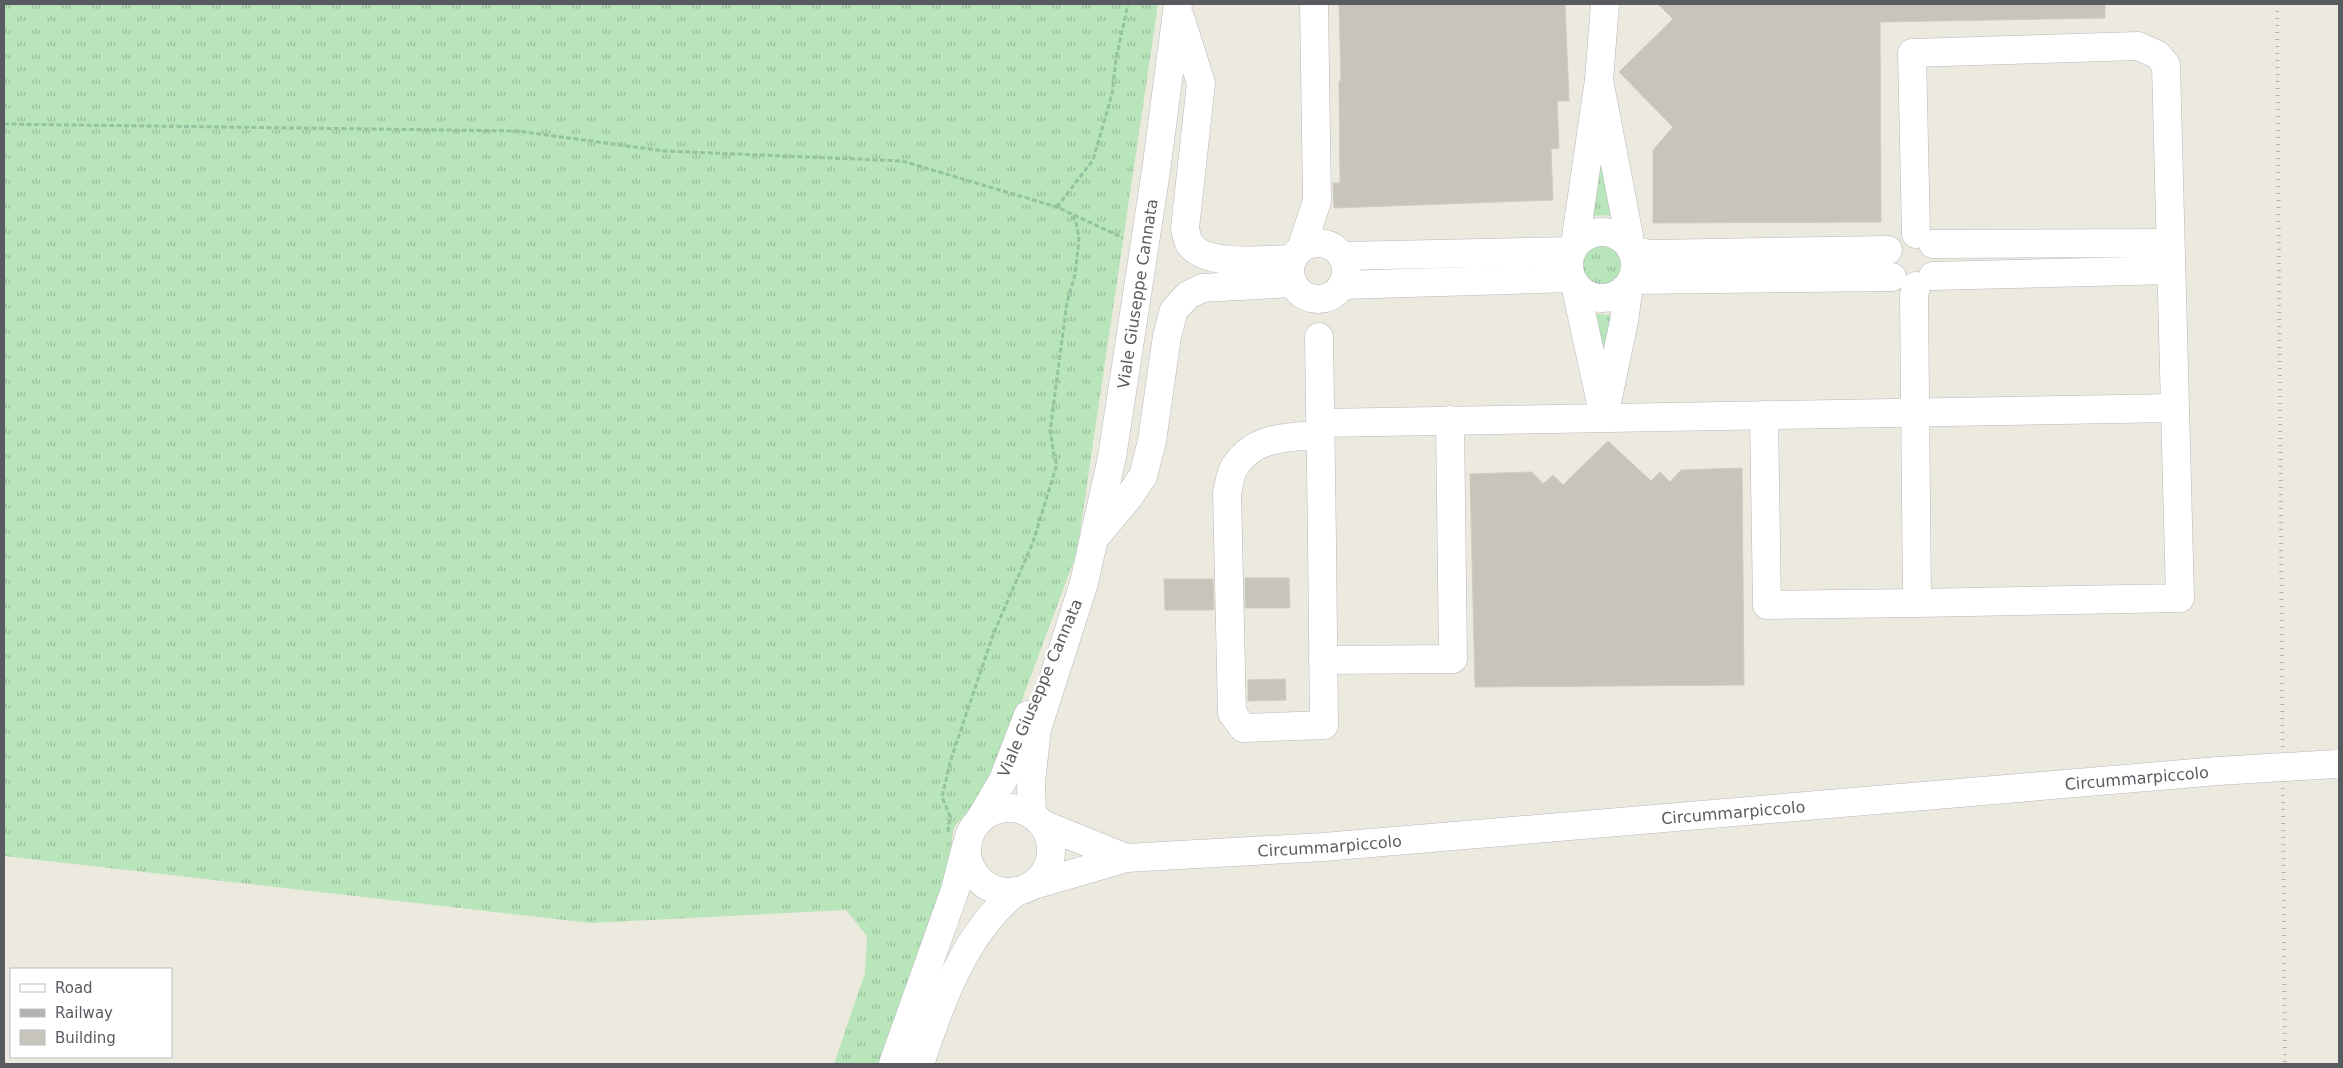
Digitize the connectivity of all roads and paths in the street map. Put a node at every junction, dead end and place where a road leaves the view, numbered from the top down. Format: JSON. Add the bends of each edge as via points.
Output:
{"nodes":[{"id":1,"x":1128,"y":4,"type":"edge"},
{"id":2,"x":1314,"y":4,"type":"edge"},
{"id":3,"x":1605,"y":4,"type":"edge"},
{"id":4,"x":1178,"y":6,"type":"edge"},
{"id":5,"x":1599,"y":80,"type":"junction"},
{"id":6,"x":1163,"y":122,"type":"junction"},
{"id":7,"x":4,"y":124,"type":"edge"},
{"id":8,"x":1196,"y":129,"type":"junction"},
{"id":9,"x":1317,"y":201,"type":"junction"},
{"id":10,"x":1057,"y":207,"type":"junction"},
{"id":11,"x":1070,"y":213,"type":"junction"},
{"id":12,"x":1924,"y":239,"type":"junction"},
{"id":13,"x":2170,"y":243,"type":"junction"},
{"id":14,"x":1574,"y":247,"type":"junction"},
{"id":15,"x":1144,"y":248,"type":"junction"},
{"id":16,"x":1630,"y":248,"type":"junction"},
{"id":17,"x":1338,"y":252,"type":"junction"},
{"id":18,"x":2171,"y":270,"type":"junction"},
{"id":19,"x":1297,"y":271,"type":"junction"},
{"id":20,"x":1907,"y":272,"type":"junction"},
{"id":21,"x":1573,"y":281,"type":"junction"},
{"id":22,"x":1630,"y":282,"type":"junction"},
{"id":23,"x":1339,"y":289,"type":"junction"},
{"id":24,"x":1319,"y":337,"type":"junction"},
{"id":25,"x":2175,"y":408,"type":"junction"},
{"id":26,"x":1915,"y":413,"type":"junction"},
{"id":27,"x":1764,"y":415,"type":"junction"},
{"id":28,"x":1604,"y":417,"type":"junction"},
{"id":29,"x":1450,"y":420,"type":"junction"},
{"id":30,"x":1320,"y":429,"type":"junction"},
{"id":31,"x":1114,"y":441,"type":"junction"},
{"id":32,"x":1152,"y":441,"type":"junction"},
{"id":33,"x":1094,"y":538,"type":"junction"},
{"id":34,"x":1084,"y":583,"type":"junction"},
{"id":35,"x":1917,"y":603,"type":"junction"},
{"id":36,"x":1324,"y":660,"type":"junction"},
{"id":37,"x":2337,"y":764,"type":"edge"},
{"id":38,"x":1037,"y":820,"type":"junction"},
{"id":39,"x":965,"y":832,"type":"junction"},
{"id":40,"x":1126,"y":858,"type":"junction"},
{"id":41,"x":1024,"y":888,"type":"junction"},
{"id":42,"x":893,"y":1064,"type":"edge"},
{"id":43,"x":920,"y":1064,"type":"edge"}],
"edges":[{"from":1,"to":10,"type":"path","via":[[1112,94],[1093,160]]},
{"from":2,"to":9,"type":"street"},
{"from":3,"to":5,"type":"street"},
{"from":4,"to":6,"type":"street","name":"Viale Giuseppe Cannata"},
{"from":4,"to":8,"type":"street","via":[[1201,83]]},
{"from":5,"to":14,"type":"street"},
{"from":5,"to":16,"type":"street"},
{"from":6,"to":8,"type":"street","via":[[1168,108],[1184,105],[1190,108]]},
{"from":6,"to":15,"type":"street","name":"Viale Giuseppe Cannata"},
{"from":7,"to":10,"type":"path","via":[[517,131],[665,151],[902,160]]},
{"from":8,"to":19,"type":"street","via":[[1185,228],[1189,243],[1199,253],[1217,259]]},
{"from":9,"to":17,"type":"street"},
{"from":9,"to":19,"type":"street"},
{"from":10,"to":11,"type":"path"},
{"from":11,"to":15,"type":"path"},
{"from":11,"to":39,"type":"path","via":[[1076,222],[1079,238],[1050,431],[1057,464],[1033,542],[993,635],[942,797],[950,816]]},
{"from":12,"to":13,"type":"street"},
{"from":12,"to":13,"type":"street","via":[[1912,53],[2138,46],[2158,55],[2166,65]]},
{"from":12,"to":20,"type":"street","via":[[1899,238]]},
{"from":12,"to":20,"type":"street","via":[[1939,260]]},
{"from":13,"to":18,"type":"street"},
{"from":14,"to":16,"type":"street","via":[[1585,236],[1602,231],[1616,234]]},
{"from":14,"to":17,"type":"street"},
{"from":14,"to":21,"type":"street","via":[[1569,260]]},
{"from":15,"to":31,"type":"street","name":"Viale Giuseppe Cannata"},
{"from":16,"to":20,"type":"street","via":[[1652,254]]},
{"from":16,"to":22,"type":"street","via":[[1635,268]]},
{"from":17,"to":19,"type":"street","via":[[1318,243]]},
{"from":17,"to":23,"type":"street","via":[[1346,270]]},
{"from":18,"to":20,"type":"street"},
{"from":18,"to":25,"type":"street"},
{"from":19,"to":23,"type":"street","via":[[1309,297],[1319,298]]},
{"from":19,"to":24,"type":"street"},
{"from":19,"to":32,"type":"street","via":[[1202,288],[1188,295],[1174,310],[1167,336]]},
{"from":20,"to":22,"type":"street"},
{"from":20,"to":26,"type":"street","via":[[1914,296]]},
{"from":21,"to":22,"type":"street","via":[[1587,295],[1604,298],[1618,294]]},
{"from":21,"to":23,"type":"street"},
{"from":21,"to":28,"type":"street"},
{"from":22,"to":28,"type":"street"},
{"from":23,"to":24,"type":"street"},
{"from":24,"to":30,"type":"street"},
{"from":25,"to":26,"type":"street"},
{"from":25,"to":35,"type":"street","via":[[2180,598]]},
{"from":26,"to":27,"type":"street"},
{"from":26,"to":35,"type":"street"},
{"from":27,"to":28,"type":"street"},
{"from":27,"to":35,"type":"street","via":[[1767,605]]},
{"from":28,"to":29,"type":"street"},
{"from":29,"to":30,"type":"street"},
{"from":29,"to":36,"type":"street","via":[[1453,660]]},
{"from":30,"to":36,"type":"street"},
{"from":30,"to":36,"type":"street","via":[[1255,446],[1234,467],[1227,493],[1232,713],[1243,728],[1324,725]]},
{"from":31,"to":32,"type":"street","via":[[1120,451],[1138,456]]},
{"from":31,"to":33,"type":"street","name":"Viale Giuseppe Cannata"},
{"from":32,"to":33,"type":"street","via":[[1143,476]]},
{"from":33,"to":34,"type":"street","name":"Viale Giuseppe Cannata"},
{"from":34,"to":38,"type":"street","name":"Viale Giuseppe Cannata","via":[[1037,729],[1030,782]]},
{"from":34,"to":39,"type":"street","name":"Viale Giuseppe Cannata","via":[[1003,780]]},
{"from":37,"to":40,"type":"street","name":"Circummarpiccolo","bridge":true,"via":[[2218,771],[1324,847]]},
{"from":38,"to":39,"type":"street","via":[[1019,809],[1005,808],[991,811]]},
{"from":38,"to":40,"type":"street","name":"Circummarpiccolo"},
{"from":38,"to":41,"type":"street","via":[[1049,837],[1051,851],[1041,877]]},
{"from":39,"to":41,"type":"street","via":[[967,856],[980,880],[997,890]]},
{"from":39,"to":42,"type":"street","name":"Viale Giuseppe Cannata","via":[[955,890]]},
{"from":40,"to":41,"type":"street","name":"Circummarpiccolo"},
{"from":41,"to":43,"type":"street","via":[[999,905],[974,938],[955,972]]}]}
